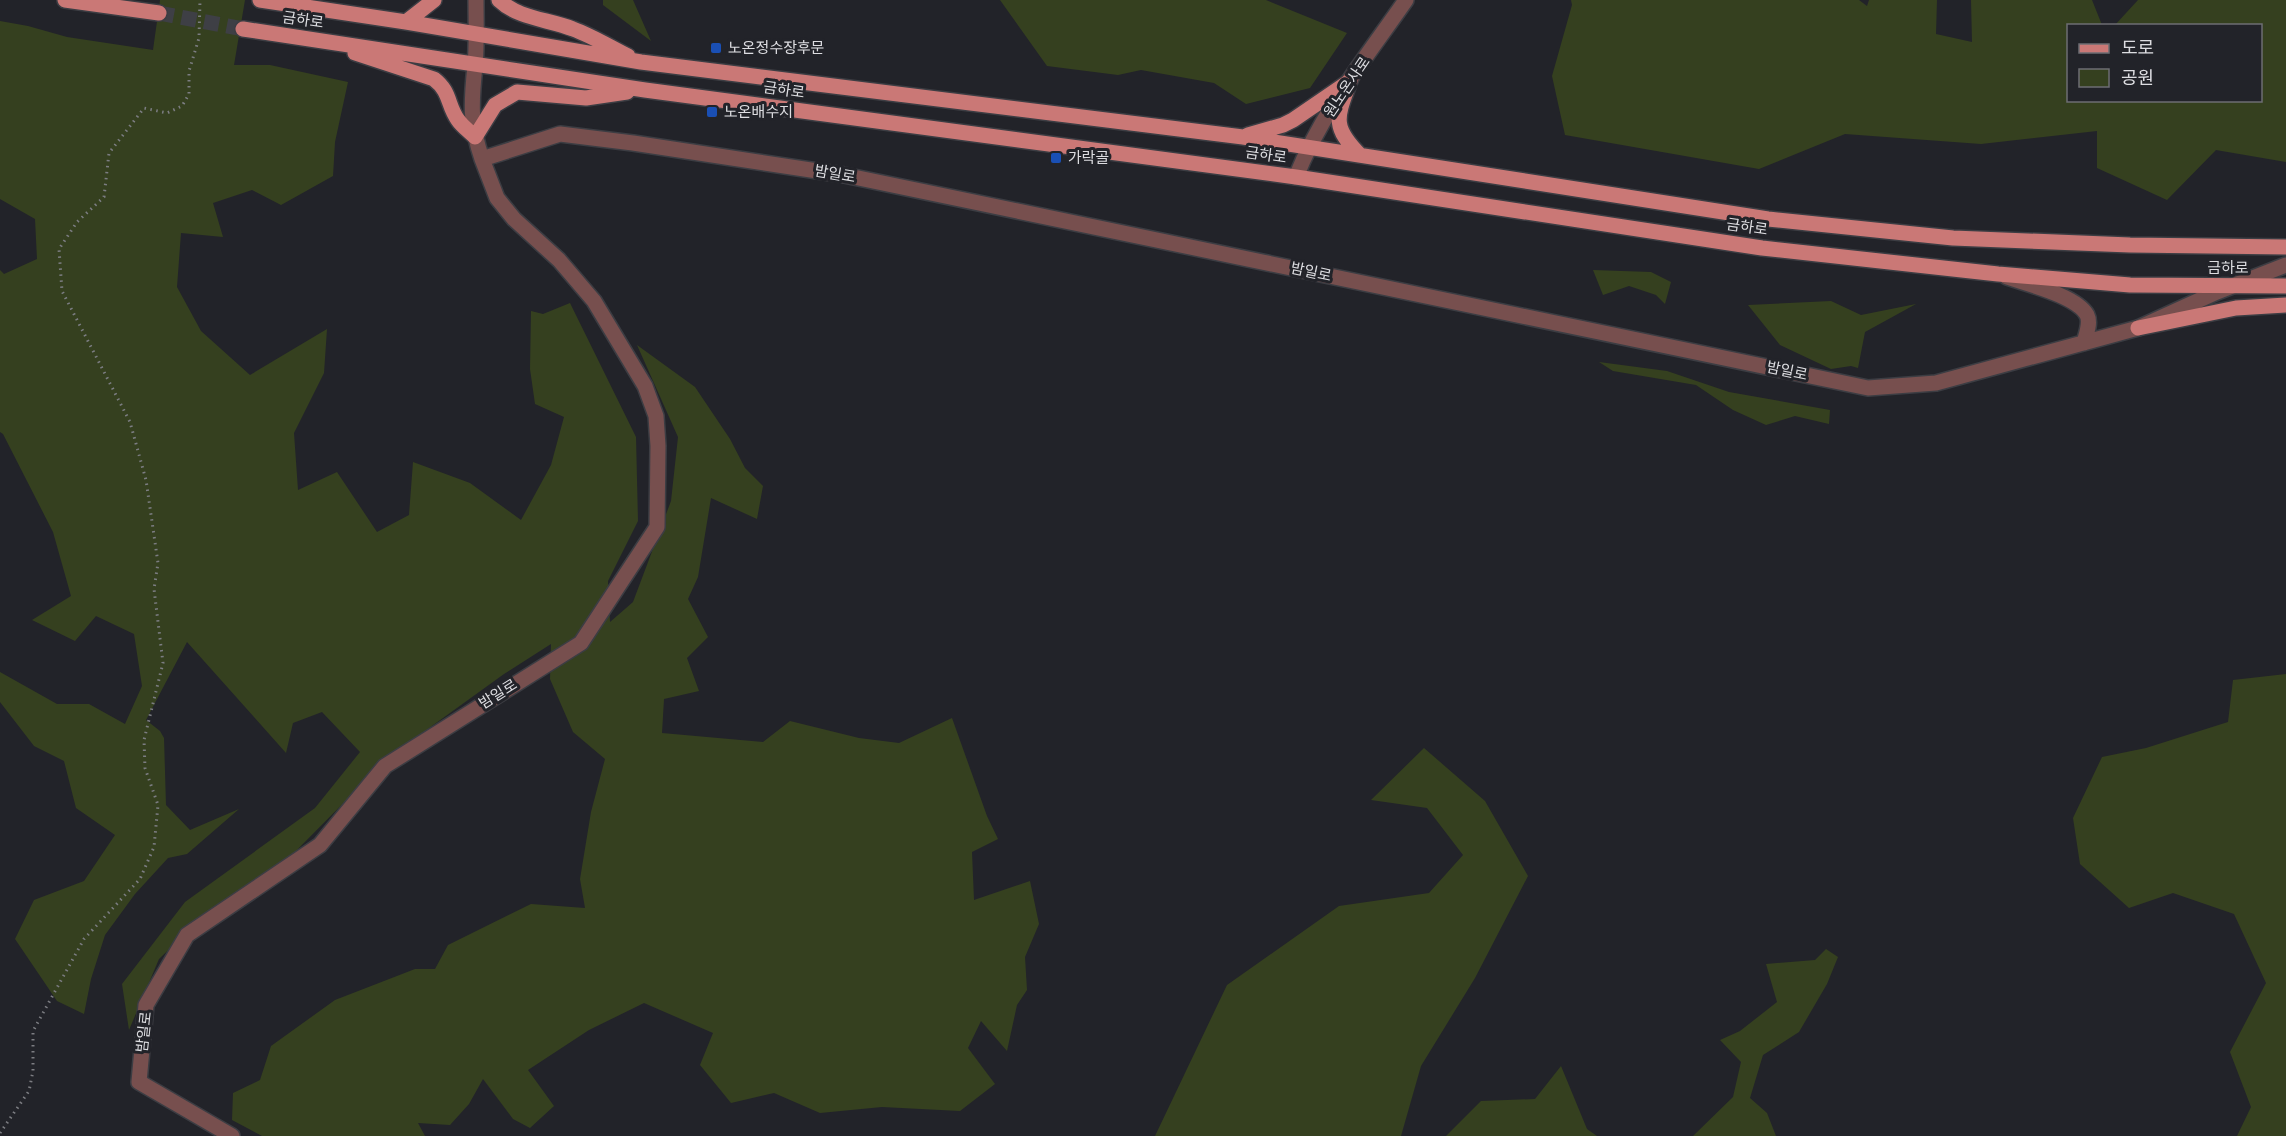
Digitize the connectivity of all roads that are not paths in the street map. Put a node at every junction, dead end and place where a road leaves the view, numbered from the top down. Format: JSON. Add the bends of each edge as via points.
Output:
{"nodes":[{"id":1,"x":65,"y":0,"type":"edge"},
{"id":2,"x":260,"y":0,"type":"edge"},
{"id":3,"x":434,"y":0,"type":"edge"},
{"id":4,"x":476,"y":0,"type":"edge"},
{"id":5,"x":499,"y":0,"type":"edge"},
{"id":6,"x":1406,"y":0,"type":"edge"},
{"id":7,"x":159,"y":13,"type":"tunnel mouth"},
{"id":8,"x":406,"y":22,"type":"junction"},
{"id":9,"x":243,"y":29,"type":"tunnel mouth"},
{"id":10,"x":475,"y":35,"type":"junction"},
{"id":11,"x":325,"y":41,"type":"junction"},
{"id":12,"x":641,"y":62,"type":"junction"},
{"id":13,"x":475,"y":66,"type":"junction"},
{"id":14,"x":1350,"y":81,"type":"junction"},
{"id":15,"x":645,"y":90,"type":"junction"},
{"id":16,"x":475,"y":137,"type":"junction"},
{"id":17,"x":1243,"y":137,"type":"junction"},
{"id":18,"x":1308,"y":147,"type":"junction"},
{"id":19,"x":1359,"y":155,"type":"junction"},
{"id":20,"x":482,"y":159,"type":"junction"},
{"id":21,"x":1296,"y":177,"type":"junction"},
{"id":22,"x":2286,"y":247,"type":"edge"},
{"id":23,"x":2286,"y":265,"type":"edge"},
{"id":24,"x":1998,"y":274,"type":"junction"},
{"id":25,"x":2232,"y":286,"type":"junction"},
{"id":26,"x":2286,"y":286,"type":"edge"},
{"id":27,"x":2286,"y":305,"type":"edge"},
{"id":28,"x":2138,"y":328,"type":"junction"},
{"id":29,"x":2084,"y":343,"type":"junction"},
{"id":30,"x":232,"y":1136,"type":"edge"}],
"edges":[{"from":1,"to":7,"type":"main road"},
{"from":2,"to":8,"type":"main road","name":"금하로"},
{"from":3,"to":8,"type":"main road"},
{"from":4,"to":10,"type":"street","name":"밤일로"},
{"from":5,"to":12,"type":"main road","via":[[542,21],[572,28]]},
{"from":6,"to":14,"type":"street","name":"원노온사로"},
{"from":8,"to":10,"type":"main road","name":"금하로"},
{"from":9,"to":11,"type":"main road","name":"금하로"},
{"from":10,"to":12,"type":"main road","name":"금하로"},
{"from":10,"to":13,"type":"street","name":"밤일로"},
{"from":11,"to":13,"type":"main road","name":"금하로"},
{"from":11,"to":16,"type":"main road","via":[[434,79],[448,94],[458,120]]},
{"from":12,"to":17,"type":"main road","name":"금하로"},
{"from":13,"to":15,"type":"main road","name":"금하로"},
{"from":13,"to":16,"type":"street","name":"밤일로","via":[[471,105]]},
{"from":14,"to":17,"type":"main road","via":[[1293,120]]},
{"from":14,"to":18,"type":"street","name":"원노온사로"},
{"from":14,"to":19,"type":"main road","via":[[1340,108],[1340,130]]},
{"from":15,"to":16,"type":"main road","via":[[586,98],[517,92],[495,105]]},
{"from":15,"to":21,"type":"main road","name":"금하로"},
{"from":16,"to":20,"type":"street","name":"밤일로"},
{"from":17,"to":18,"type":"main road","name":"금하로"},
{"from":18,"to":19,"type":"main road","name":"금하로"},
{"from":18,"to":21,"type":"street","name":"원노온사로"},
{"from":19,"to":22,"type":"main road","name":"금하로","via":[[1768,219],[1953,238]]},
{"from":20,"to":29,"type":"street","name":"밤일로","via":[[560,134],[844,175],[1868,388],[1936,383]]},
{"from":20,"to":30,"type":"street","name":"밤일로","via":[[497,198],[594,300],[645,386],[656,416],[657,527],[581,644],[385,766],[320,845],[187,935],[146,1005],[139,1082]]},
{"from":21,"to":24,"type":"main road","name":"금하로","via":[[1762,248]]},
{"from":23,"to":25,"type":"street","name":"밤일로"},
{"from":24,"to":25,"type":"main road","name":"금하로","via":[[2130,285]]},
{"from":24,"to":29,"type":"street","via":[[2072,300],[2088,316]]},
{"from":25,"to":26,"type":"main road","name":"금하로"},
{"from":25,"to":28,"type":"street","name":"밤일로"},
{"from":27,"to":28,"type":"main road","via":[[2236,308]]},
{"from":28,"to":29,"type":"street","name":"밤일로"}]}
